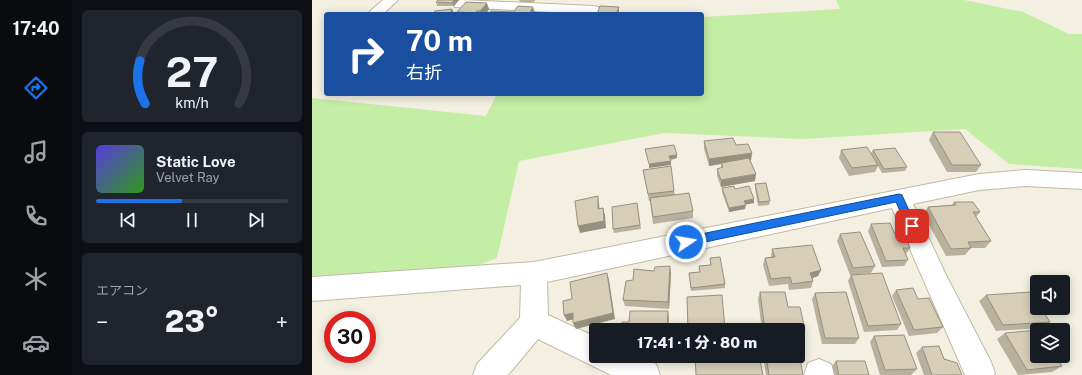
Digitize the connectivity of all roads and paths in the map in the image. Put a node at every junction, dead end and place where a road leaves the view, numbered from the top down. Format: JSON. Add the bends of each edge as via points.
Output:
{"nodes":[{"id":1,"x":391,"y":0,"type":"edge"},
{"id":2,"x":511,"y":3,"type":"edge"},
{"id":3,"x":460,"y":4,"type":"dead end"},
{"id":4,"x":586,"y":6,"type":"edge"},
{"id":5,"x":376,"y":12,"type":"edge"},
{"id":6,"x":1082,"y":180,"type":"edge"},
{"id":7,"x":899,"y":198,"type":"junction"},
{"id":8,"x":534,"y":273,"type":"junction"},
{"id":9,"x":312,"y":290,"type":"edge"},
{"id":10,"x":534,"y":323,"type":"junction"},
{"id":11,"x":589,"y":349,"type":"edge"},
{"id":12,"x":619,"y":363,"type":"edge"},
{"id":13,"x":980,"y":373,"type":"dead end"},
{"id":14,"x":488,"y":375,"type":"edge"},
{"id":15,"x":645,"y":375,"type":"edge"}],
"edges":[{"from":1,"to":5,"type":"street"},
{"from":2,"to":3,"type":"street"},
{"from":2,"to":4,"type":"street"},
{"from":6,"to":7,"type":"street","via":[[1026,178],[979,182]]},
{"from":7,"to":8,"type":"street"},
{"from":7,"to":13,"type":"street"},
{"from":8,"to":9,"type":"street"},
{"from":8,"to":10,"type":"street"},
{"from":10,"to":11,"type":"street"},
{"from":10,"to":14,"type":"street"},
{"from":12,"to":15,"type":"street"}]}
